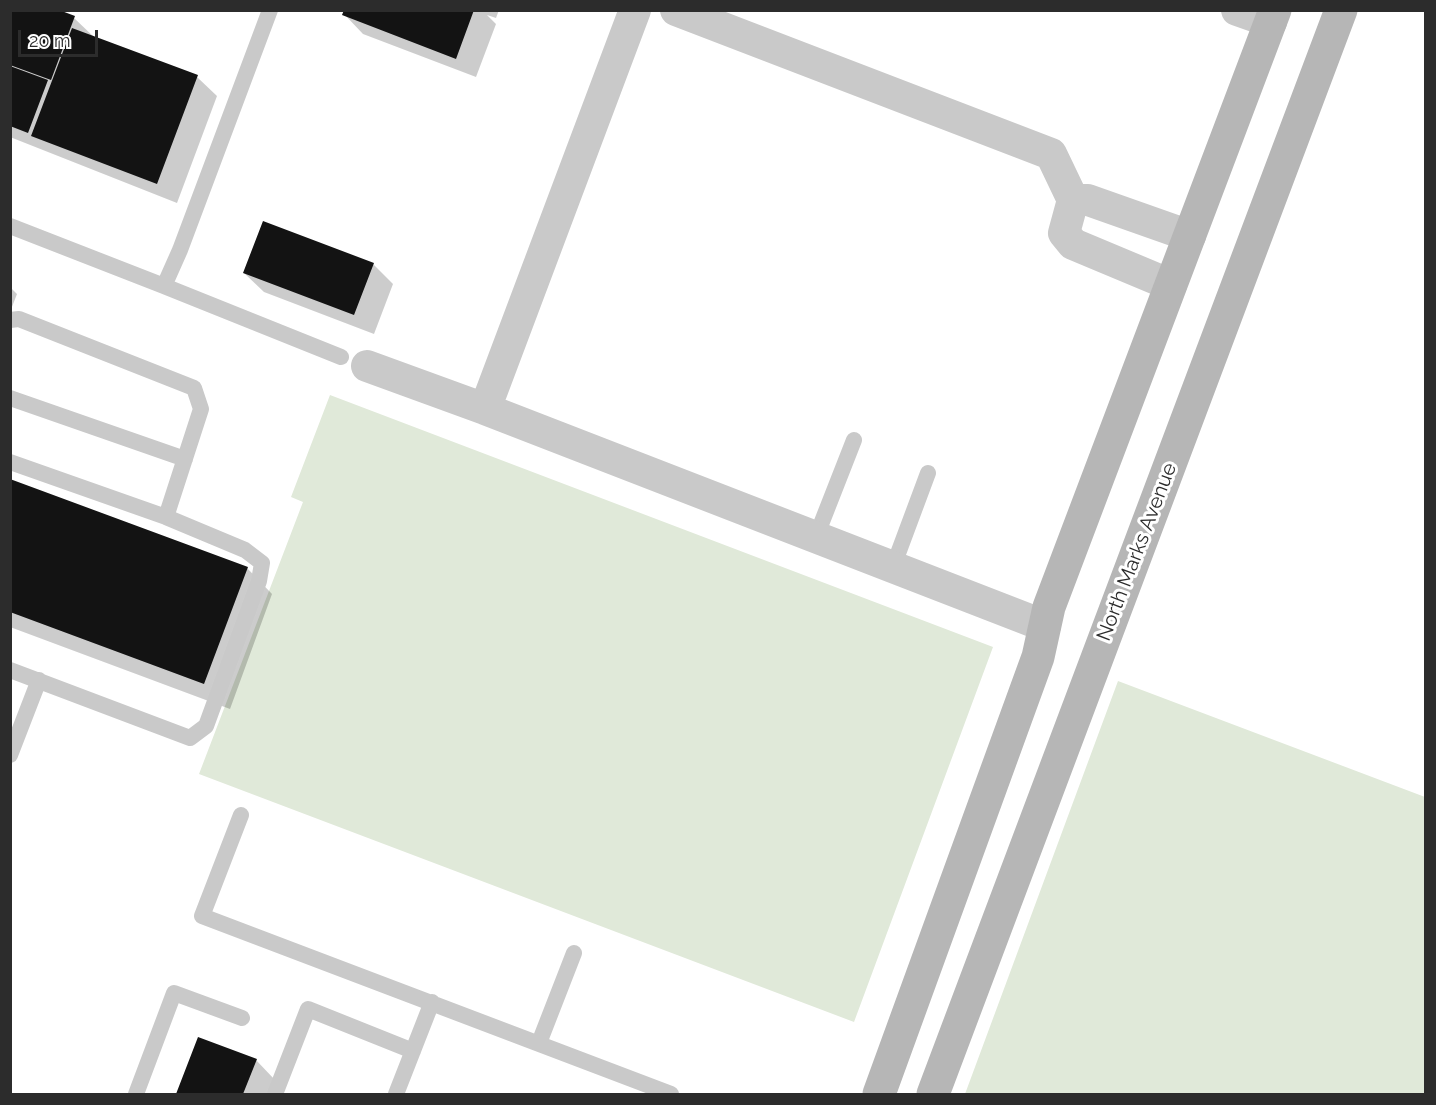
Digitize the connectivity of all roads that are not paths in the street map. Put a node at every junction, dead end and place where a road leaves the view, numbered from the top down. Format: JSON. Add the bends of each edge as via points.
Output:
{"nodes":[{"id":1,"x":270,"y":10,"type":"edge"},
{"id":2,"x":635,"y":10,"type":"edge"},
{"id":3,"x":676,"y":10,"type":"edge"},
{"id":4,"x":1237,"y":10,"type":"edge"},
{"id":5,"x":1341,"y":10,"type":"edge"},
{"id":6,"x":1273,"y":16,"type":"edge"},
{"id":7,"x":1073,"y":200,"type":"junction"},
{"id":8,"x":1121,"y":212,"type":"junction"},
{"id":9,"x":10,"y":226,"type":"edge"},
{"id":10,"x":1190,"y":236,"type":"junction"},
{"id":11,"x":1105,"y":257,"type":"junction"},
{"id":12,"x":1172,"y":285,"type":"junction"},
{"id":13,"x":164,"y":286,"type":"junction"},
{"id":14,"x":10,"y":320,"type":"edge"},
{"id":15,"x":354,"y":362,"type":"joint"},
{"id":16,"x":10,"y":398,"type":"edge"},
{"id":17,"x":485,"y":409,"type":"junction"},
{"id":18,"x":854,"y":440,"type":"dead end"},
{"id":19,"x":185,"y":459,"type":"junction"},
{"id":20,"x":10,"y":462,"type":"edge"},
{"id":21,"x":928,"y":473,"type":"dead end"},
{"id":22,"x":166,"y":517,"type":"junction"},
{"id":23,"x":816,"y":537,"type":"junction"},
{"id":24,"x":893,"y":567,"type":"junction"},
{"id":25,"x":1045,"y":626,"type":"junction"},
{"id":26,"x":10,"y":670,"type":"edge"},
{"id":27,"x":39,"y":680,"type":"junction"},
{"id":28,"x":10,"y":755,"type":"edge"},
{"id":29,"x":241,"y":815,"type":"dead end"},
{"id":30,"x":574,"y":952,"type":"dead end"},
{"id":31,"x":432,"y":1002,"type":"junction"},
{"id":32,"x":242,"y":1018,"type":"dead end"},
{"id":33,"x":539,"y":1043,"type":"junction"},
{"id":34,"x":413,"y":1051,"type":"junction"},
{"id":35,"x":671,"y":1094,"type":"edge"},
{"id":36,"x":136,"y":1095,"type":"edge"},
{"id":37,"x":275,"y":1095,"type":"edge"},
{"id":38,"x":396,"y":1095,"type":"edge"},
{"id":39,"x":879,"y":1095,"type":"edge"},
{"id":40,"x":933,"y":1095,"type":"edge"}],
"edges":[{"from":1,"to":13,"type":"lane"},
{"from":2,"to":17,"type":"street"},
{"from":3,"to":7,"type":"street","via":[[1051,154]]},
{"from":4,"to":6,"type":"street"},
{"from":5,"to":40,"type":"main road","name":"North Marks Avenue"},
{"from":6,"to":10,"type":"main road"},
{"from":7,"to":8,"type":"street","via":[[1088,200]]},
{"from":7,"to":11,"type":"street","via":[[1064,233],[1073,244]]},
{"from":8,"to":10,"type":"street"},
{"from":8,"to":11,"type":"street"},
{"from":9,"to":13,"type":"lane"},
{"from":10,"to":12,"type":"main road"},
{"from":11,"to":12,"type":"street"},
{"from":12,"to":25,"type":"main road","via":[[1049,606]]},
{"from":13,"to":15,"type":"lane"},
{"from":14,"to":19,"type":"lane","via":[[19,319],[194,388],[201,409]]},
{"from":15,"to":17,"type":"street"},
{"from":16,"to":19,"type":"lane"},
{"from":17,"to":23,"type":"street"},
{"from":18,"to":23,"type":"lane"},
{"from":19,"to":22,"type":"lane"},
{"from":20,"to":22,"type":"lane"},
{"from":21,"to":24,"type":"lane"},
{"from":22,"to":27,"type":"lane","via":[[245,550],[262,563],[259,581],[206,726],[190,738]]},
{"from":23,"to":24,"type":"street"},
{"from":24,"to":25,"type":"street"},
{"from":25,"to":39,"type":"main road","via":[[1038,657]]},
{"from":26,"to":27,"type":"lane"},
{"from":27,"to":28,"type":"lane"},
{"from":29,"to":31,"type":"lane","via":[[202,916]]},
{"from":30,"to":33,"type":"lane"},
{"from":31,"to":33,"type":"lane"},
{"from":31,"to":34,"type":"lane"},
{"from":32,"to":36,"type":"lane","via":[[174,993]]},
{"from":33,"to":35,"type":"lane"},
{"from":34,"to":37,"type":"lane","via":[[308,1009]]},
{"from":34,"to":38,"type":"lane"}]}
